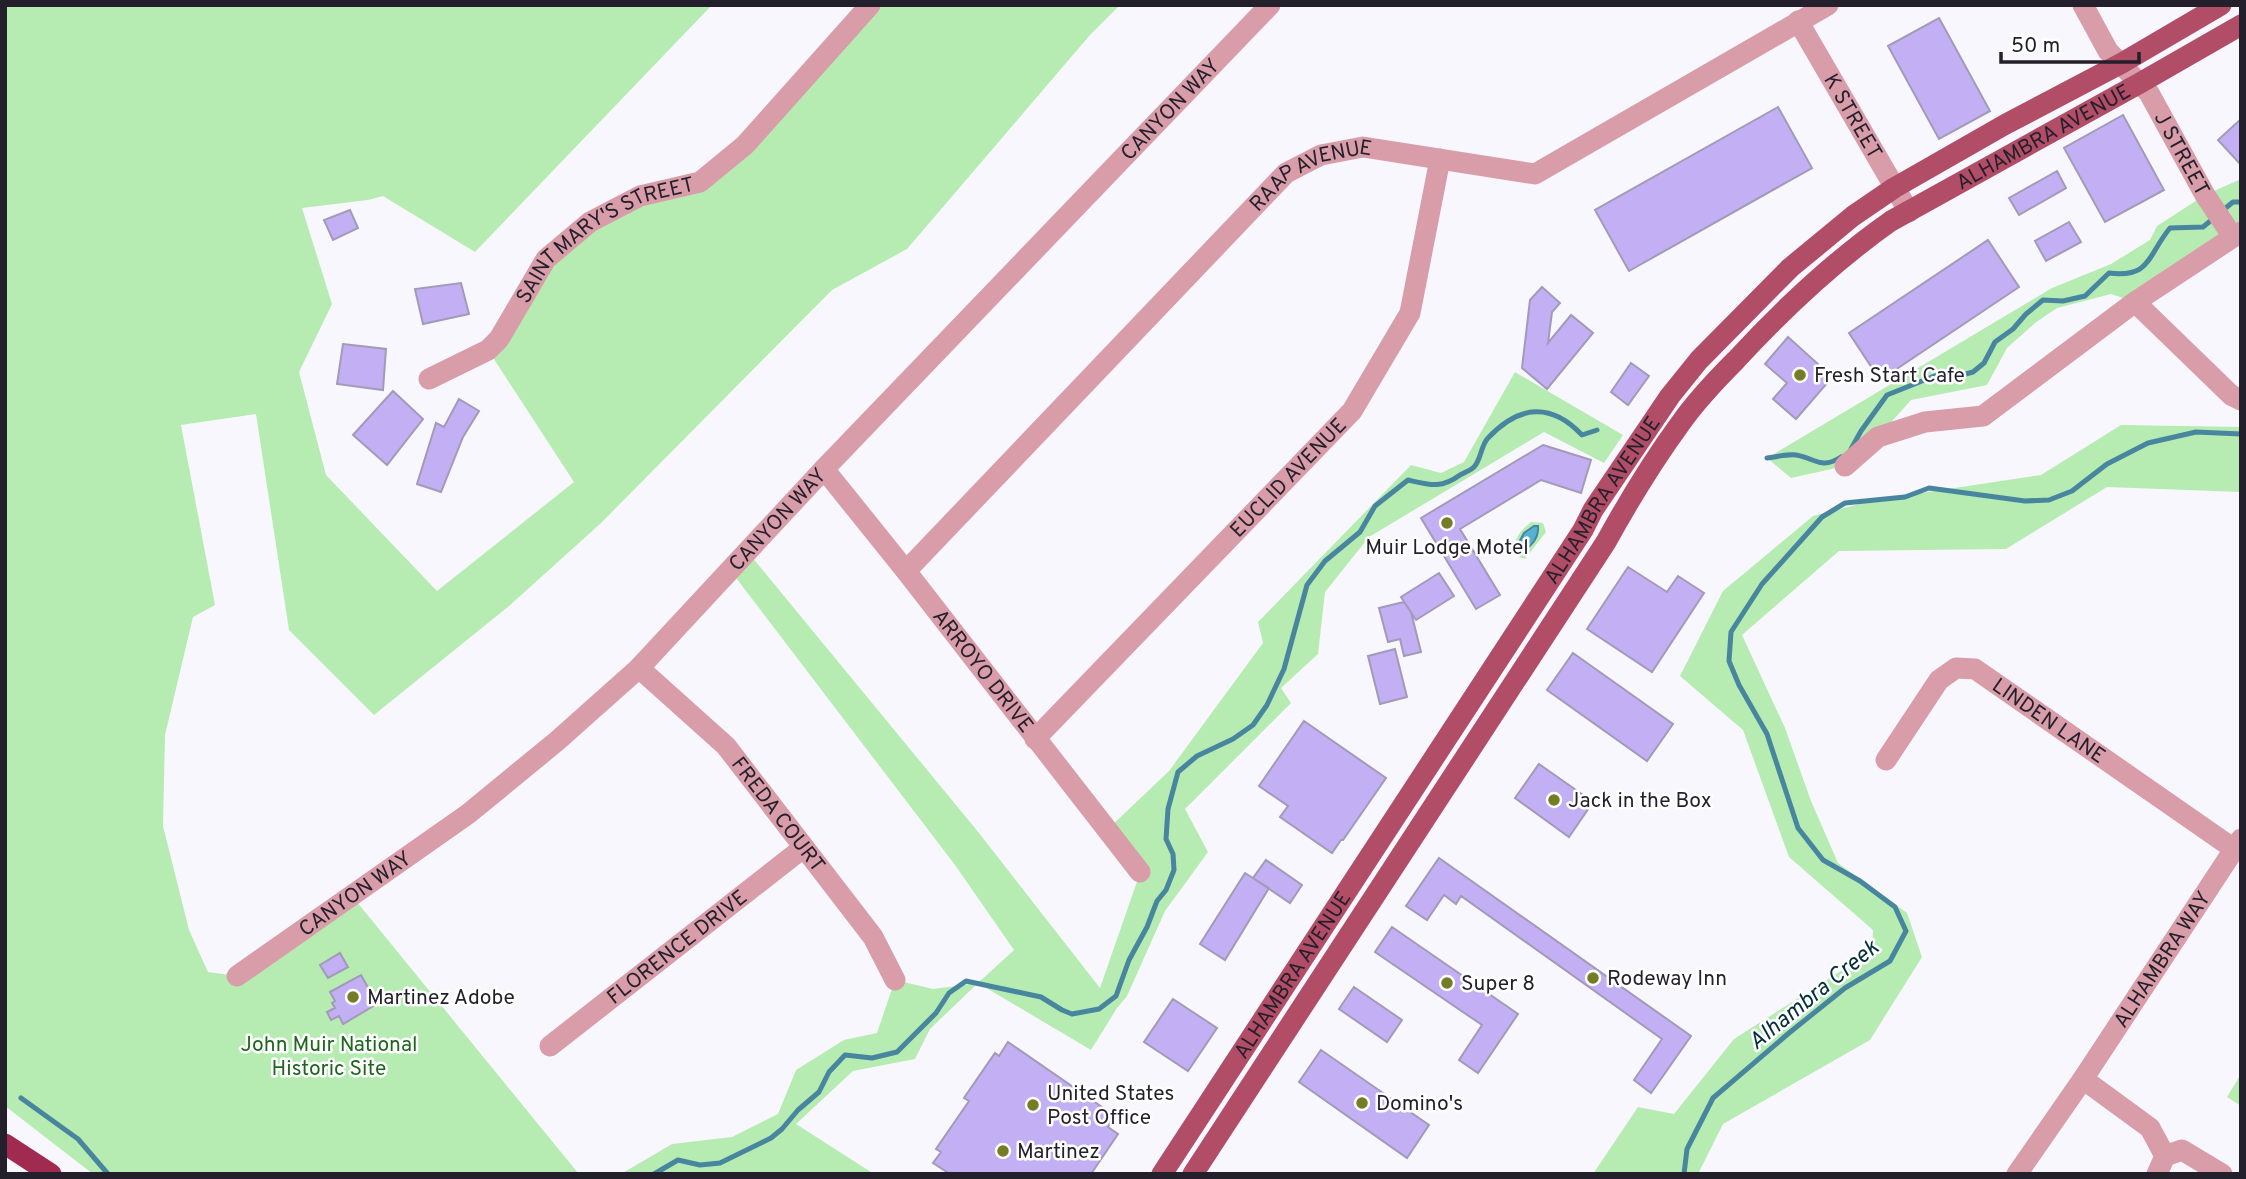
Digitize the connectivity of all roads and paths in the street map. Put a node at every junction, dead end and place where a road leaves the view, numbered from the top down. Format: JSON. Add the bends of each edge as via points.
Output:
{"nodes":[{"id":1,"x":870,"y":5,"type":"edge"},
{"id":2,"x":1270,"y":5,"type":"edge"},
{"id":3,"x":1828,"y":5,"type":"edge"},
{"id":4,"x":2083,"y":5,"type":"edge"},
{"id":5,"x":2221,"y":5,"type":"edge"},
{"id":6,"x":1798,"y":21,"type":"junction"},
{"id":7,"x":2241,"y":24,"type":"edge"},
{"id":8,"x":2122,"y":63,"type":"junction"},
{"id":9,"x":2140,"y":83,"type":"junction"},
{"id":10,"x":1440,"y":159,"type":"junction"},
{"id":11,"x":1894,"y":188,"type":"junction"},
{"id":12,"x":1909,"y":212,"type":"junction"},
{"id":13,"x":2232,"y":230,"type":"edge"},
{"id":14,"x":2135,"y":302,"type":"junction"},
{"id":15,"x":429,"y":379,"type":"dead end"},
{"id":16,"x":2241,"y":400,"type":"edge"},
{"id":17,"x":1845,"y":466,"type":"dead end"},
{"id":18,"x":824,"y":470,"type":"junction"},
{"id":19,"x":906,"y":571,"type":"junction"},
{"id":20,"x":639,"y":668,"type":"junction"},
{"id":21,"x":1035,"y":739,"type":"junction"},
{"id":22,"x":1885,"y":760,"type":"dead end"},
{"id":23,"x":2237,"y":844,"type":"edge"},
{"id":24,"x":803,"y":848,"type":"junction"},
{"id":25,"x":1140,"y":872,"type":"dead end"},
{"id":26,"x":237,"y":976,"type":"dead end"},
{"id":27,"x":895,"y":980,"type":"dead end"},
{"id":28,"x":550,"y":1046,"type":"dead end"},
{"id":29,"x":2084,"y":1079,"type":"junction"},
{"id":30,"x":5,"y":1144,"type":"edge"},
{"id":31,"x":5,"y":1158,"type":"edge"},
{"id":32,"x":2161,"y":1165,"type":"edge"},
{"id":33,"x":2022,"y":1172,"type":"edge"},
{"id":34,"x":24,"y":1174,"type":"edge"},
{"id":35,"x":51,"y":1174,"type":"edge"},
{"id":36,"x":1162,"y":1174,"type":"edge"},
{"id":37,"x":1193,"y":1174,"type":"edge"},
{"id":38,"x":2222,"y":1174,"type":"edge"}],
"edges":[{"from":1,"to":15,"type":"street","name":"SAINT MARY'S STREET","via":[[745,145],[700,182],[640,196],[590,222],[546,259],[499,340]]},
{"from":2,"to":18,"type":"street","name":"CANYON WAY"},
{"from":3,"to":6,"type":"street","name":"RAAP AVENUE"},
{"from":4,"to":8,"type":"street","name":"J STREET","via":[[2108,51]]},
{"from":5,"to":8,"type":"main road","name":"ALHAMBRA AVENUE"},
{"from":6,"to":10,"type":"street","name":"RAAP AVENUE","via":[[1535,174]]},
{"from":6,"to":11,"type":"street","name":"K STREET"},
{"from":7,"to":9,"type":"main road","name":"ALHAMBRA AVENUE"},
{"from":8,"to":9,"type":"street","name":"J STREET"},
{"from":8,"to":11,"type":"main road","name":"ALHAMBRA AVENUE"},
{"from":9,"to":12,"type":"main road","name":"ALHAMBRA AVENUE"},
{"from":9,"to":13,"type":"street","name":"J STREET","via":[[2205,195]]},
{"from":10,"to":19,"type":"street","name":"RAAP AVENUE","via":[[1363,148],[1321,155],[1286,173]]},
{"from":10,"to":21,"type":"street","name":"EUCLID AVENUE","via":[[1410,313],[1352,411]]},
{"from":11,"to":12,"type":"street","name":"K STREET"},
{"from":11,"to":36,"type":"main road","name":"ALHAMBRA AVENUE","via":[[1790,268],[1670,396]]},
{"from":12,"to":37,"type":"main road","name":"ALHAMBRA AVENUE","via":[[1862,242],[1800,295],[1679,425]]},
{"from":13,"to":14,"type":"street"},
{"from":14,"to":16,"type":"street"},
{"from":14,"to":17,"type":"street","via":[[1983,416],[1925,422],[1878,437]]},
{"from":18,"to":19,"type":"street","name":"ARROYO DRIVE"},
{"from":18,"to":20,"type":"street","name":"CANYON WAY"},
{"from":19,"to":21,"type":"street","name":"ARROYO DRIVE"},
{"from":20,"to":24,"type":"street","name":"FREDA COURT","via":[[726,746]]},
{"from":20,"to":26,"type":"street","name":"CANYON WAY","via":[[468,814]]},
{"from":21,"to":25,"type":"street","name":"ARROYO DRIVE"},
{"from":22,"to":23,"type":"street","name":"LINDEN LANE","via":[[1939,680],[1956,668],[1975,670]]},
{"from":23,"to":29,"type":"street","name":"ALHAMBRA WAY"},
{"from":24,"to":27,"type":"street","name":"FREDA COURT","via":[[873,937]]},
{"from":24,"to":28,"type":"street","name":"FLORENCE DRIVE"},
{"from":29,"to":32,"type":"street","via":[[2150,1128]]},
{"from":29,"to":33,"type":"street","name":"ALHAMBRA WAY"},
{"from":30,"to":35,"type":"highway"},
{"from":31,"to":34,"type":"highway"},
{"from":32,"to":38,"type":"street","via":[[2182,1150]]}]}
